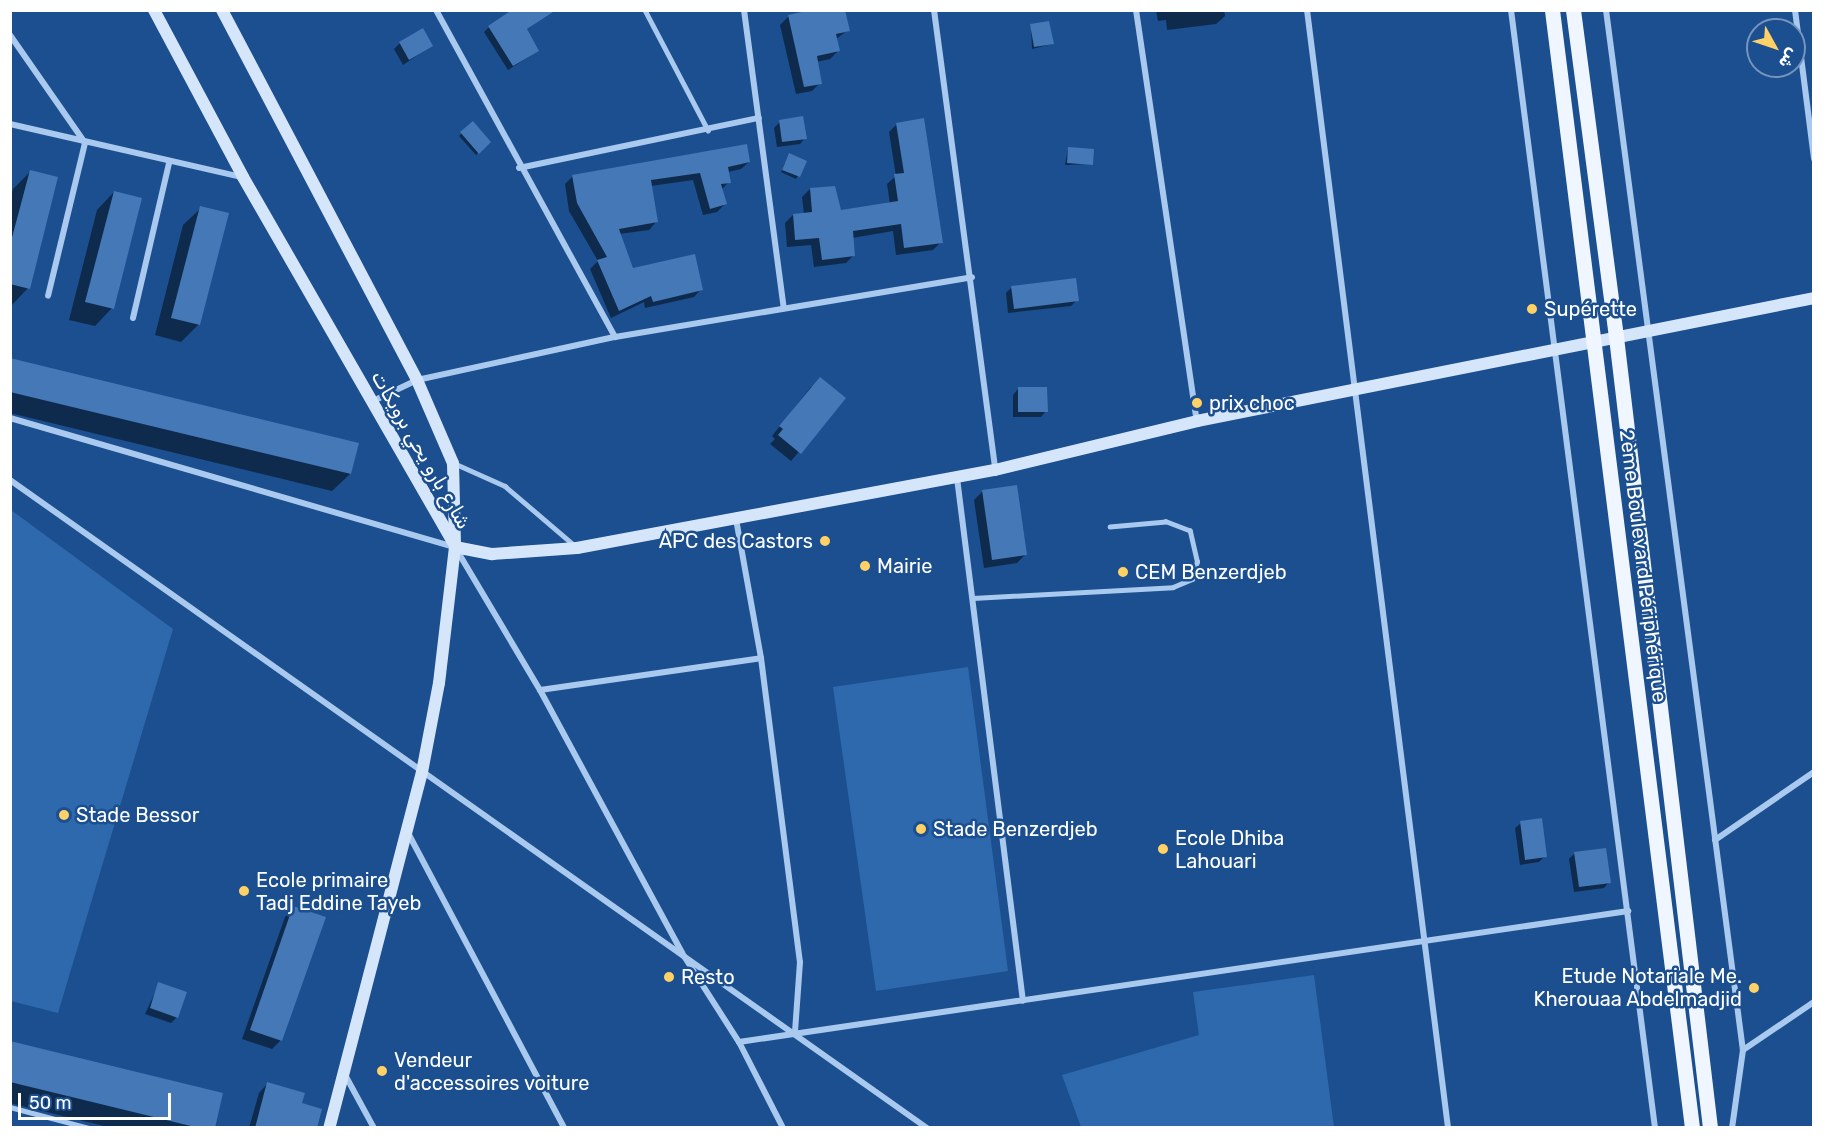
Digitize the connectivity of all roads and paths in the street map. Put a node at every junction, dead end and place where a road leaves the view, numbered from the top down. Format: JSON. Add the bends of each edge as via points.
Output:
{"nodes":[{"id":1,"x":154,"y":10,"type":"edge"},
{"id":2,"x":222,"y":10,"type":"edge"},
{"id":3,"x":436,"y":10,"type":"edge"},
{"id":4,"x":645,"y":10,"type":"edge"},
{"id":5,"x":744,"y":10,"type":"edge"},
{"id":6,"x":934,"y":10,"type":"edge"},
{"id":7,"x":1136,"y":10,"type":"edge"},
{"id":8,"x":1307,"y":10,"type":"edge"},
{"id":9,"x":1510,"y":10,"type":"edge"},
{"id":10,"x":1552,"y":10,"type":"edge"},
{"id":11,"x":1573,"y":10,"type":"edge"},
{"id":12,"x":1606,"y":10,"type":"edge"},
{"id":13,"x":1795,"y":10,"type":"edge"},
{"id":14,"x":10,"y":35,"type":"edge"},
{"id":15,"x":759,"y":118,"type":"junction"},
{"id":16,"x":10,"y":124,"type":"edge"},
{"id":17,"x":708,"y":130,"type":"junction"},
{"id":18,"x":85,"y":142,"type":"junction"},
{"id":19,"x":1814,"y":159,"type":"edge"},
{"id":20,"x":169,"y":163,"type":"junction"},
{"id":21,"x":519,"y":168,"type":"junction"},
{"id":22,"x":243,"y":177,"type":"junction"},
{"id":23,"x":972,"y":277,"type":"junction"},
{"id":24,"x":48,"y":296,"type":"dead end"},
{"id":25,"x":1814,"y":298,"type":"edge"},
{"id":26,"x":784,"y":308,"type":"junction"},
{"id":27,"x":133,"y":318,"type":"dead end"},
{"id":28,"x":1646,"y":332,"type":"junction"},
{"id":29,"x":615,"y":337,"type":"junction"},
{"id":30,"x":1616,"y":337,"type":"junction"},
{"id":31,"x":1594,"y":342,"type":"junction"},
{"id":32,"x":1553,"y":349,"type":"junction"},
{"id":33,"x":417,"y":380,"type":"junction"},
{"id":34,"x":1353,"y":390,"type":"junction"},
{"id":35,"x":371,"y":403,"type":"junction"},
{"id":36,"x":10,"y":418,"type":"edge"},
{"id":37,"x":1197,"y":421,"type":"junction"},
{"id":38,"x":453,"y":463,"type":"junction"},
{"id":39,"x":995,"y":470,"type":"junction"},
{"id":40,"x":957,"y":478,"type":"junction"},
{"id":41,"x":10,"y":480,"type":"edge"},
{"id":42,"x":736,"y":517,"type":"junction"},
{"id":43,"x":1110,"y":527,"type":"dead end"},
{"id":44,"x":456,"y":547,"type":"junction"},
{"id":45,"x":577,"y":548,"type":"junction"},
{"id":46,"x":973,"y":598,"type":"junction"},
{"id":47,"x":761,"y":658,"type":"junction"},
{"id":48,"x":540,"y":690,"type":"junction"},
{"id":49,"x":422,"y":772,"type":"junction"},
{"id":50,"x":1814,"y":772,"type":"edge"},
{"id":51,"x":405,"y":826,"type":"junction"},
{"id":52,"x":1715,"y":840,"type":"junction"},
{"id":53,"x":1628,"y":911,"type":"junction"},
{"id":54,"x":1426,"y":940,"type":"junction"},
{"id":55,"x":682,"y":953,"type":"junction"},
{"id":56,"x":1023,"y":1001,"type":"junction"},
{"id":57,"x":1814,"y":1002,"type":"edge"},
{"id":58,"x":795,"y":1032,"type":"junction"},
{"id":59,"x":739,"y":1042,"type":"junction"},
{"id":60,"x":1743,"y":1050,"type":"junction"},
{"id":61,"x":344,"y":1072,"type":"junction"},
{"id":62,"x":10,"y":1107,"type":"edge"},
{"id":63,"x":89,"y":1128,"type":"edge"},
{"id":64,"x":329,"y":1128,"type":"edge"},
{"id":65,"x":374,"y":1128,"type":"edge"},
{"id":66,"x":564,"y":1128,"type":"edge"},
{"id":67,"x":783,"y":1128,"type":"edge"},
{"id":68,"x":927,"y":1128,"type":"edge"},
{"id":69,"x":1448,"y":1128,"type":"edge"},
{"id":70,"x":1655,"y":1128,"type":"edge"},
{"id":71,"x":1692,"y":1128,"type":"edge"},
{"id":72,"x":1710,"y":1128,"type":"edge"},
{"id":73,"x":1732,"y":1128,"type":"edge"}],
"edges":[{"from":1,"to":22,"type":"main road","name":"شارع بارو يحي برويكات"},
{"from":2,"to":33,"type":"main road","name":"شارع بارو يحي برويكات"},
{"from":3,"to":21,"type":"street"},
{"from":4,"to":17,"type":"lane"},
{"from":5,"to":15,"type":"street"},
{"from":6,"to":23,"type":"street"},
{"from":7,"to":37,"type":"street"},
{"from":8,"to":34,"type":"street"},
{"from":9,"to":32,"type":"street"},
{"from":10,"to":31,"type":"main road","name":"2ème Boulevard Périphérique"},
{"from":11,"to":30,"type":"main road","name":"2ème Boulevard Périphérique"},
{"from":12,"to":28,"type":"street"},
{"from":13,"to":19,"type":"street"},
{"from":14,"to":18,"type":"street"},
{"from":15,"to":17,"type":"street"},
{"from":15,"to":26,"type":"street"},
{"from":16,"to":18,"type":"street"},
{"from":17,"to":21,"type":"street"},
{"from":18,"to":20,"type":"street"},
{"from":18,"to":24,"type":"street"},
{"from":20,"to":22,"type":"street"},
{"from":20,"to":27,"type":"street"},
{"from":21,"to":29,"type":"street"},
{"from":22,"to":35,"type":"main road","name":"شارع بارو يحي برويكات"},
{"from":23,"to":26,"type":"street"},
{"from":23,"to":39,"type":"street"},
{"from":25,"to":28,"type":"main road"},
{"from":26,"to":29,"type":"street"},
{"from":28,"to":30,"type":"main road"},
{"from":28,"to":52,"type":"street"},
{"from":29,"to":33,"type":"street"},
{"from":30,"to":31,"type":"main road"},
{"from":30,"to":72,"type":"main road","name":"2ème Boulevard Périphérique"},
{"from":31,"to":32,"type":"main road"},
{"from":31,"to":71,"type":"main road","name":"2ème Boulevard Périphérique"},
{"from":32,"to":34,"type":"main road"},
{"from":32,"to":53,"type":"street"},
{"from":33,"to":35,"type":"street"},
{"from":33,"to":38,"type":"main road","name":"شارع بارو يحي برويكات"},
{"from":34,"to":37,"type":"main road"},
{"from":34,"to":54,"type":"street"},
{"from":35,"to":44,"type":"main road","name":"شارع بارو يحي برويكات"},
{"from":36,"to":44,"type":"street"},
{"from":37,"to":39,"type":"main road"},
{"from":38,"to":44,"type":"main road","name":"شارع بارو يحي برويكات"},
{"from":38,"to":45,"type":"lane","via":[[505,486]]},
{"from":39,"to":40,"type":"main road"},
{"from":40,"to":42,"type":"main road"},
{"from":40,"to":46,"type":"street"},
{"from":41,"to":49,"type":"street"},
{"from":42,"to":45,"type":"main road"},
{"from":42,"to":47,"type":"street"},
{"from":43,"to":46,"type":"lane","via":[[1166,522],[1190,531],[1197,562],[1192,579],[1173,587]]},
{"from":44,"to":45,"type":"main road","via":[[492,554]]},
{"from":44,"to":48,"type":"street"},
{"from":44,"to":49,"type":"main road","via":[[439,683]]},
{"from":46,"to":56,"type":"street"},
{"from":47,"to":48,"type":"street"},
{"from":47,"to":58,"type":"street","via":[[800,962]]},
{"from":48,"to":55,"type":"street"},
{"from":49,"to":51,"type":"main road"},
{"from":49,"to":55,"type":"street"},
{"from":50,"to":52,"type":"street"},
{"from":51,"to":61,"type":"main road"},
{"from":51,"to":66,"type":"street"},
{"from":52,"to":60,"type":"street"},
{"from":53,"to":54,"type":"street"},
{"from":53,"to":70,"type":"street"},
{"from":54,"to":56,"type":"street"},
{"from":54,"to":69,"type":"street"},
{"from":55,"to":58,"type":"street"},
{"from":55,"to":59,"type":"street"},
{"from":56,"to":58,"type":"street"},
{"from":57,"to":60,"type":"street"},
{"from":58,"to":59,"type":"street"},
{"from":58,"to":68,"type":"street"},
{"from":59,"to":67,"type":"street"},
{"from":60,"to":73,"type":"street"},
{"from":61,"to":64,"type":"main road"},
{"from":61,"to":65,"type":"street"},
{"from":62,"to":63,"type":"lane"}]}
